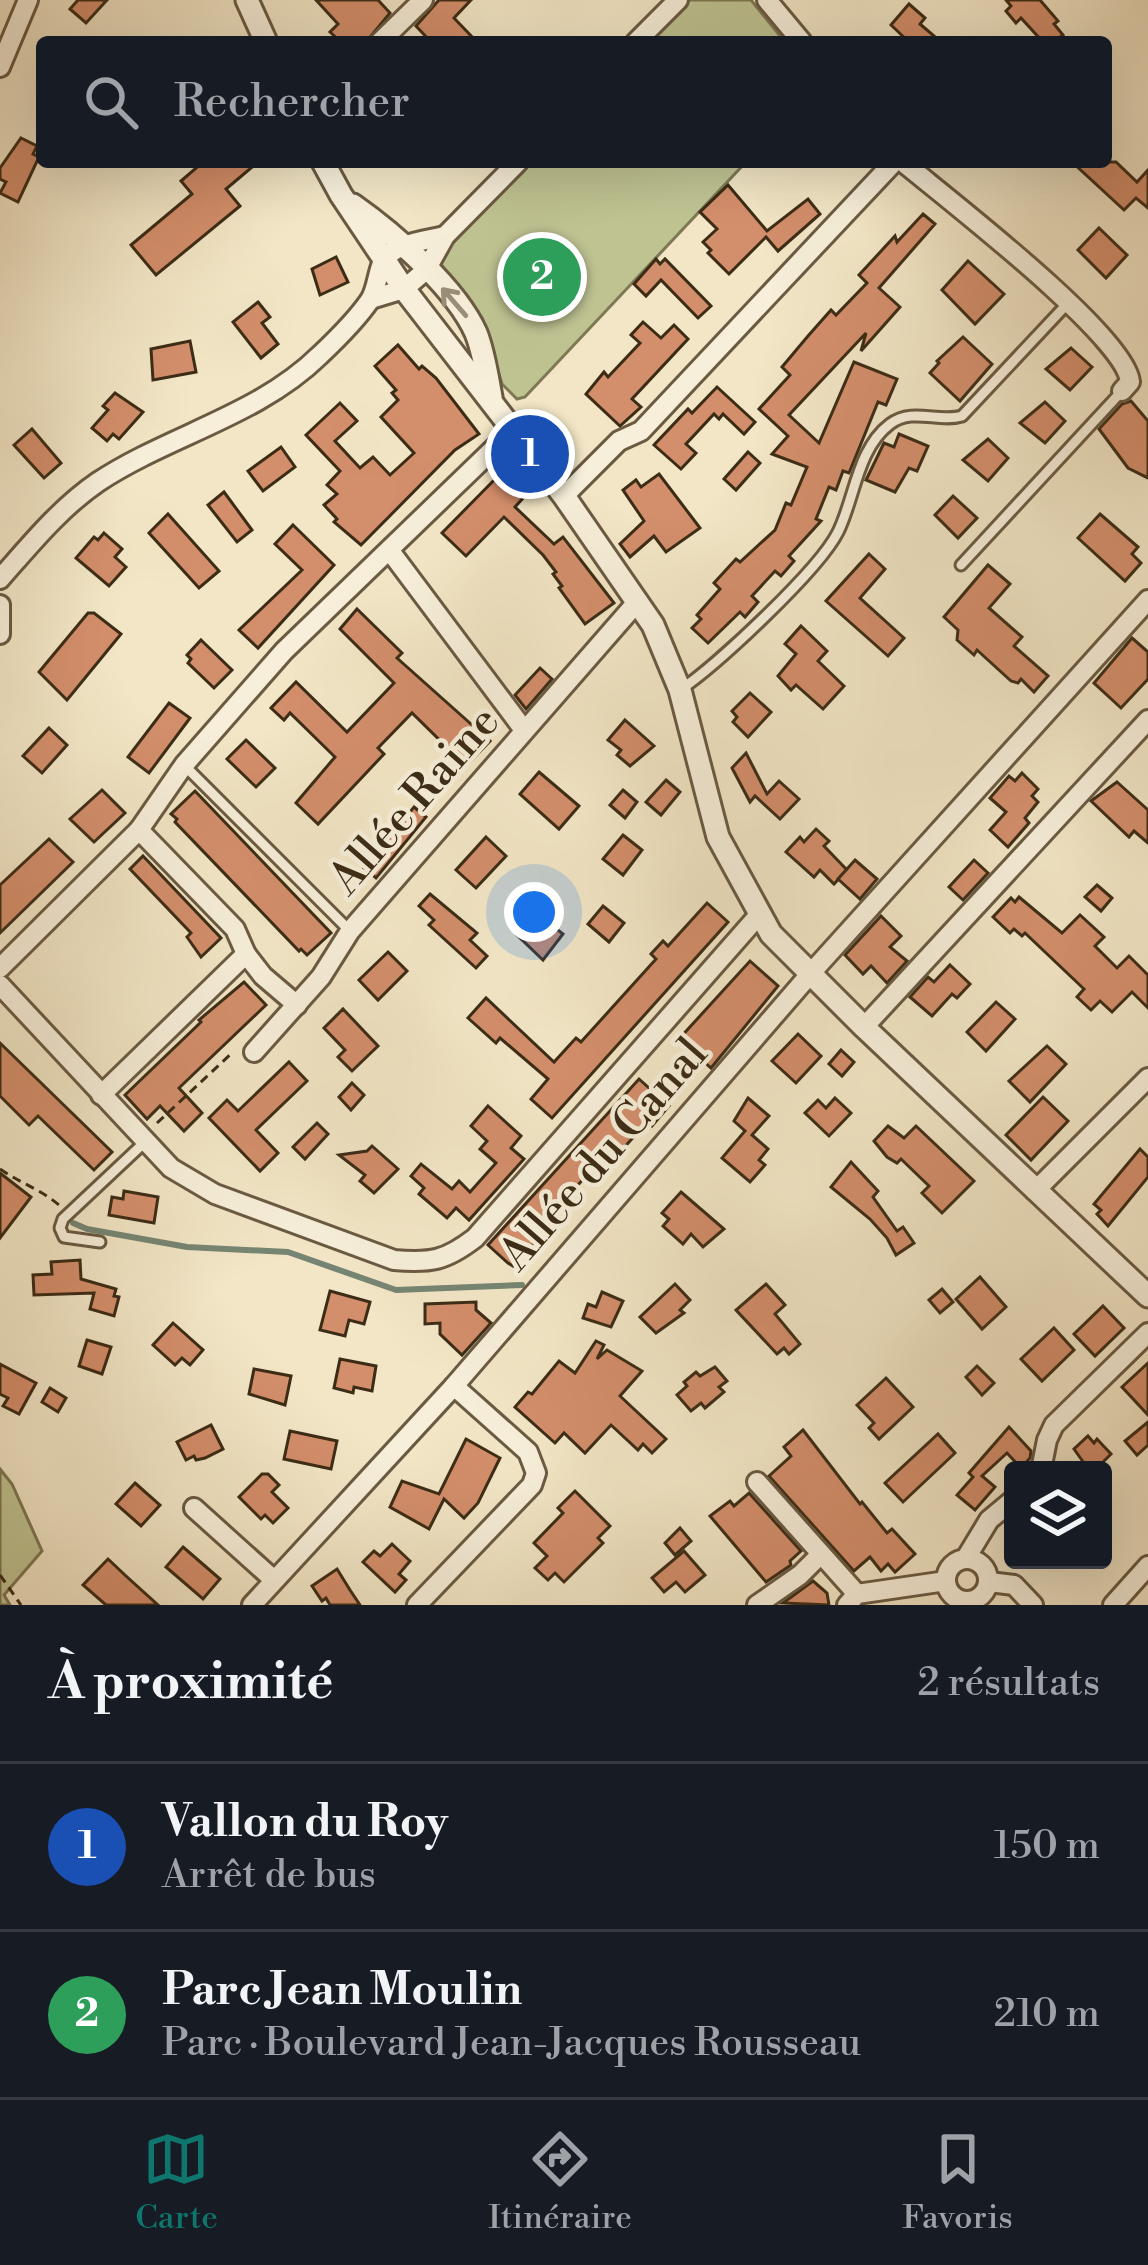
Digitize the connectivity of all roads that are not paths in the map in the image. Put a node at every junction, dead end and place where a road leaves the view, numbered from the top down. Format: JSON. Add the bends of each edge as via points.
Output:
{"nodes":[{"id":1,"x":28,"y":0,"type":"edge"},
{"id":2,"x":247,"y":0,"type":"edge"},
{"id":3,"x":423,"y":0,"type":"edge"},
{"id":4,"x":678,"y":0,"type":"edge"},
{"id":5,"x":767,"y":0,"type":"edge"},
{"id":6,"x":263,"y":36,"type":"edge"},
{"id":7,"x":386,"y":36,"type":"edge"},
{"id":8,"x":642,"y":36,"type":"edge"},
{"id":9,"x":797,"y":36,"type":"edge"},
{"id":10,"x":0,"y":67,"type":"edge"},
{"id":11,"x":326,"y":168,"type":"edge"},
{"id":12,"x":512,"y":168,"type":"edge"},
{"id":13,"x":893,"y":168,"type":"edge"},
{"id":14,"x":906,"y":168,"type":"edge"},
{"id":15,"x":340,"y":195,"type":"junction"},
{"id":16,"x":445,"y":236,"type":"junction"},
{"id":17,"x":405,"y":245,"type":"junction"},
{"id":18,"x":383,"y":259,"type":"junction"},
{"id":19,"x":426,"y":270,"type":"junction"},
{"id":20,"x":404,"y":289,"type":"junction"},
{"id":21,"x":371,"y":299,"type":"junction"},
{"id":22,"x":1068,"y":304,"type":"junction"},
{"id":23,"x":1122,"y":391,"type":"joint"},
{"id":24,"x":494,"y":409,"type":"junction"},
{"id":25,"x":512,"y":431,"type":"junction"},
{"id":26,"x":564,"y":496,"type":"junction"},
{"id":27,"x":390,"y":551,"type":"junction"},
{"id":28,"x":961,"y":566,"type":"dead end"},
{"id":29,"x":0,"y":579,"type":"edge"},
{"id":30,"x":1148,"y":600,"type":"edge"},
{"id":31,"x":638,"y":601,"type":"junction"},
{"id":32,"x":0,"y":605,"type":"edge"},
{"id":33,"x":0,"y":634,"type":"edge"},
{"id":34,"x":680,"y":690,"type":"junction"},
{"id":35,"x":1148,"y":720,"type":"edge"},
{"id":36,"x":524,"y":730,"type":"junction"},
{"id":37,"x":184,"y":765,"type":"junction"},
{"id":38,"x":139,"y":830,"type":"junction"},
{"id":39,"x":758,"y":916,"type":"junction"},
{"id":40,"x":350,"y":931,"type":"junction"},
{"id":41,"x":245,"y":954,"type":"junction"},
{"id":42,"x":0,"y":968,"type":"edge"},
{"id":43,"x":811,"y":974,"type":"junction"},
{"id":44,"x":0,"y":985,"type":"edge"},
{"id":45,"x":297,"y":1005,"type":"junction"},
{"id":46,"x":864,"y":1027,"type":"junction"},
{"id":47,"x":260,"y":1046,"type":"road end"},
{"id":48,"x":1148,"y":1078,"type":"edge"},
{"id":49,"x":101,"y":1094,"type":"junction"},
{"id":50,"x":144,"y":1139,"type":"junction"},
{"id":51,"x":1035,"y":1191,"type":"junction"},
{"id":52,"x":100,"y":1242,"type":"dead end"},
{"id":53,"x":1148,"y":1296,"type":"edge"},
{"id":54,"x":1148,"y":1333,"type":"edge"},
{"id":55,"x":454,"y":1386,"type":"junction"},
{"id":56,"x":1043,"y":1461,"type":"edge"},
{"id":57,"x":757,"y":1482,"type":"dead end"},
{"id":58,"x":194,"y":1508,"type":"dead end"},
{"id":59,"x":1004,"y":1508,"type":"edge"},
{"id":60,"x":820,"y":1554,"type":"junction"},
{"id":61,"x":966,"y":1558,"type":"junction"},
{"id":62,"x":1148,"y":1565,"type":"edge"},
{"id":63,"x":274,"y":1580,"type":"junction"},
{"id":64,"x":946,"y":1581,"type":"junction"},
{"id":65,"x":989,"y":1582,"type":"junction"},
{"id":66,"x":852,"y":1599,"type":"edge"},
{"id":67,"x":966,"y":1603,"type":"edge"},
{"id":68,"x":252,"y":1605,"type":"edge"},
{"id":69,"x":417,"y":1605,"type":"edge"},
{"id":70,"x":757,"y":1605,"type":"edge"},
{"id":71,"x":1033,"y":1605,"type":"edge"},
{"id":72,"x":1113,"y":1605,"type":"edge"}],
"edges":[{"from":1,"to":10,"type":"street"},
{"from":2,"to":6,"type":"street"},
{"from":3,"to":7,"type":"street"},
{"from":4,"to":8,"type":"street"},
{"from":5,"to":9,"type":"street"},
{"from":11,"to":15,"type":"street"},
{"from":12,"to":16,"type":"street"},
{"from":13,"to":26,"type":"street","via":[[641,431],[619,441]]},
{"from":14,"to":22,"type":"street"},
{"from":15,"to":17,"type":"street"},
{"from":15,"to":18,"type":"street"},
{"from":16,"to":17,"type":"street"},
{"from":16,"to":19,"type":"street"},
{"from":17,"to":18,"type":"street"},
{"from":17,"to":19,"type":"street"},
{"from":18,"to":20,"type":"street"},
{"from":18,"to":21,"type":"street"},
{"from":19,"to":20,"type":"street"},
{"from":24,"to":19,"type":"street","one_way":true,"via":[[477,337]]},
{"from":20,"to":21,"type":"street"},
{"from":20,"to":24,"type":"street"},
{"from":21,"to":29,"type":"street","via":[[292,378],[95,484]]},
{"from":22,"to":23,"type":"street","via":[[1129,368]]},
{"from":22,"to":34,"type":"lane","via":[[962,416],[890,424],[862,465],[837,535],[709,671]]},
{"from":23,"to":28,"type":"lane"},
{"from":24,"to":25,"type":"street"},
{"from":25,"to":26,"type":"street"},
{"from":25,"to":27,"type":"street"},
{"from":26,"to":31,"type":"street"},
{"from":27,"to":36,"type":"street"},
{"from":27,"to":37,"type":"street","via":[[284,651]]},
{"from":30,"to":43,"type":"street","name":"Allée du Canal"},
{"from":31,"to":34,"type":"street"},
{"from":31,"to":36,"type":"street","name":"Allée Raine"},
{"from":32,"to":33,"type":"street"},
{"from":34,"to":39,"type":"street","via":[[718,837]]},
{"from":35,"to":46,"type":"street"},
{"from":36,"to":40,"type":"street","name":"Allée Raine"},
{"from":37,"to":38,"type":"street"},
{"from":37,"to":40,"type":"lane"},
{"from":38,"to":41,"type":"street","via":[[235,929]]},
{"from":38,"to":42,"type":"street"},
{"from":39,"to":43,"type":"street"},
{"from":39,"to":50,"type":"street","via":[[450,1257],[394,1260],[215,1194],[171,1168]]},
{"from":40,"to":45,"type":"street","name":"Allée Raine"},
{"from":41,"to":45,"type":"street"},
{"from":41,"to":49,"type":"street"},
{"from":43,"to":46,"type":"street"},
{"from":43,"to":55,"type":"street","name":"Allée du Canal"},
{"from":44,"to":49,"type":"street"},
{"from":45,"to":47,"type":"street","name":"Allée Raine"},
{"from":46,"to":51,"type":"street"},
{"from":48,"to":51,"type":"street"},
{"from":49,"to":50,"type":"street"},
{"from":50,"to":52,"type":"lane","via":[[60,1228],[64,1237]]},
{"from":51,"to":53,"type":"street"},
{"from":54,"to":56,"type":"street","via":[[1054,1425]]},
{"from":55,"to":63,"type":"street","name":"Allée du Canal"},
{"from":55,"to":69,"type":"street","via":[[528,1452],[536,1473]]},
{"from":57,"to":60,"type":"street"},
{"from":58,"to":63,"type":"street"},
{"from":59,"to":61,"type":"street"},
{"from":60,"to":66,"type":"street"},
{"from":60,"to":70,"type":"street"},
{"from":61,"to":64,"type":"street"},
{"from":61,"to":65,"type":"street","via":[[987,1570]]},
{"from":62,"to":72,"type":"street"},
{"from":63,"to":68,"type":"street","name":"Allée du Canal"},
{"from":64,"to":66,"type":"street"},
{"from":64,"to":67,"type":"street"},
{"from":65,"to":67,"type":"street"},
{"from":65,"to":71,"type":"street","via":[[1014,1585]]}]}
